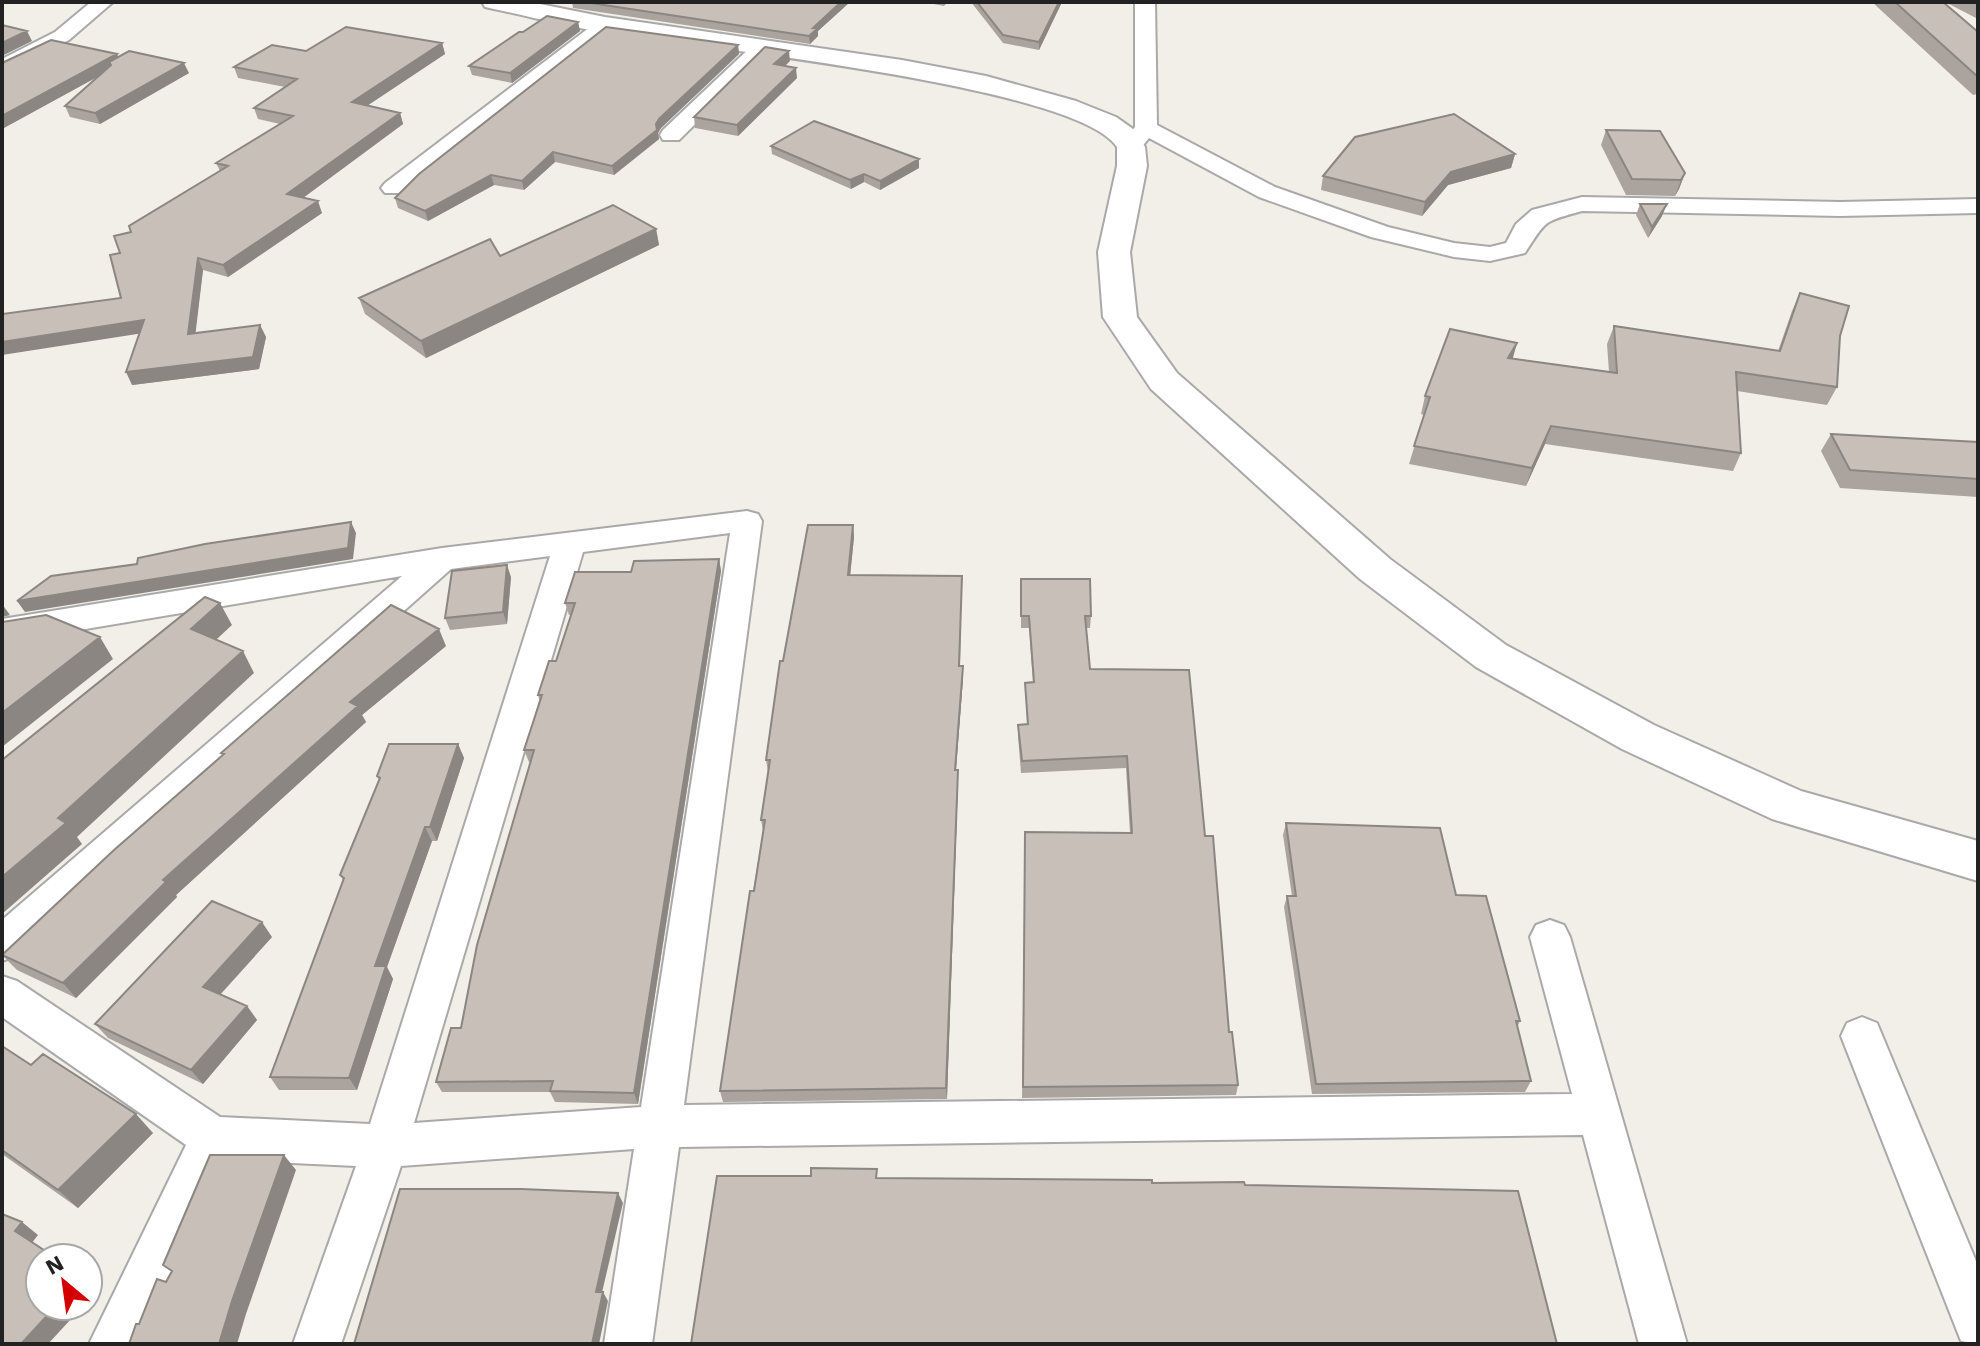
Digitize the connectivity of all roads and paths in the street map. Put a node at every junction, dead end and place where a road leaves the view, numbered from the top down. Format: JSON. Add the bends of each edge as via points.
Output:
{"nodes":[{"id":1,"x":103,"y":2,"type":"edge"},
{"id":2,"x":1145,"y":2,"type":"edge"},
{"id":3,"x":501,"y":3,"type":"edge"},
{"id":4,"x":605,"y":25,"type":"junction"},
{"id":5,"x":762,"y":47,"type":"junction"},
{"id":6,"x":2,"y":67,"type":"edge"},
{"id":7,"x":671,"y":135,"type":"dead end"},
{"id":8,"x":1138,"y":137,"type":"junction"},
{"id":9,"x":393,"y":188,"type":"dead end"},
{"id":10,"x":1978,"y":206,"type":"edge"},
{"id":11,"x":570,"y":542,"type":"junction"},
{"id":12,"x":442,"y":559,"type":"junction"},
{"id":13,"x":223,"y":592,"type":"junction"},
{"id":14,"x":2,"y":631,"type":"edge"},
{"id":15,"x":174,"y":632,"type":"edge"},
{"id":16,"x":1978,"y":861,"type":"edge"},
{"id":17,"x":1550,"y":937,"type":"dead end"},
{"id":18,"x":2,"y":944,"type":"edge"},
{"id":19,"x":2,"y":994,"type":"edge"},
{"id":20,"x":1862,"y":1036,"type":"dead end"},
{"id":21,"x":1598,"y":1114,"type":"junction"},
{"id":22,"x":659,"y":1126,"type":"junction"},
{"id":23,"x":213,"y":1138,"type":"junction"},
{"id":24,"x":385,"y":1146,"type":"junction"},
{"id":25,"x":1978,"y":1324,"type":"edge"},
{"id":26,"x":113,"y":1344,"type":"edge"},
{"id":27,"x":317,"y":1344,"type":"edge"},
{"id":28,"x":628,"y":1344,"type":"edge"},
{"id":29,"x":1663,"y":1344,"type":"edge"}],
"edges":[{"from":1,"to":6,"type":"street","via":[[62,36]]},
{"from":2,"to":8,"type":"street"},
{"from":3,"to":4,"type":"street"},
{"from":4,"to":5,"type":"street"},
{"from":4,"to":9,"type":"street"},
{"from":5,"to":7,"type":"street"},
{"from":5,"to":8,"type":"street","via":[[902,68],[1036,98]]},
{"from":8,"to":10,"type":"street","via":[[1267,192],[1380,232],[1490,254],[1516,248],[1540,215],[1582,204]]},
{"from":8,"to":16,"type":"street","via":[[1114,252],[1120,317],[1164,381],[1375,569],[1491,656],[1638,737],[1789,806]]},
{"from":11,"to":12,"type":"street"},
{"from":11,"to":22,"type":"street","via":[[747,521]]},
{"from":11,"to":24,"type":"street"},
{"from":12,"to":13,"type":"street"},
{"from":12,"to":18,"type":"street"},
{"from":13,"to":14,"type":"street"},
{"from":13,"to":15,"type":"street"},
{"from":17,"to":21,"type":"street"},
{"from":19,"to":23,"type":"street"},
{"from":20,"to":25,"type":"street"},
{"from":21,"to":22,"type":"street"},
{"from":21,"to":29,"type":"street"},
{"from":22,"to":24,"type":"street"},
{"from":22,"to":28,"type":"street"},
{"from":23,"to":24,"type":"street"},
{"from":23,"to":26,"type":"street"},
{"from":24,"to":27,"type":"street"}]}
